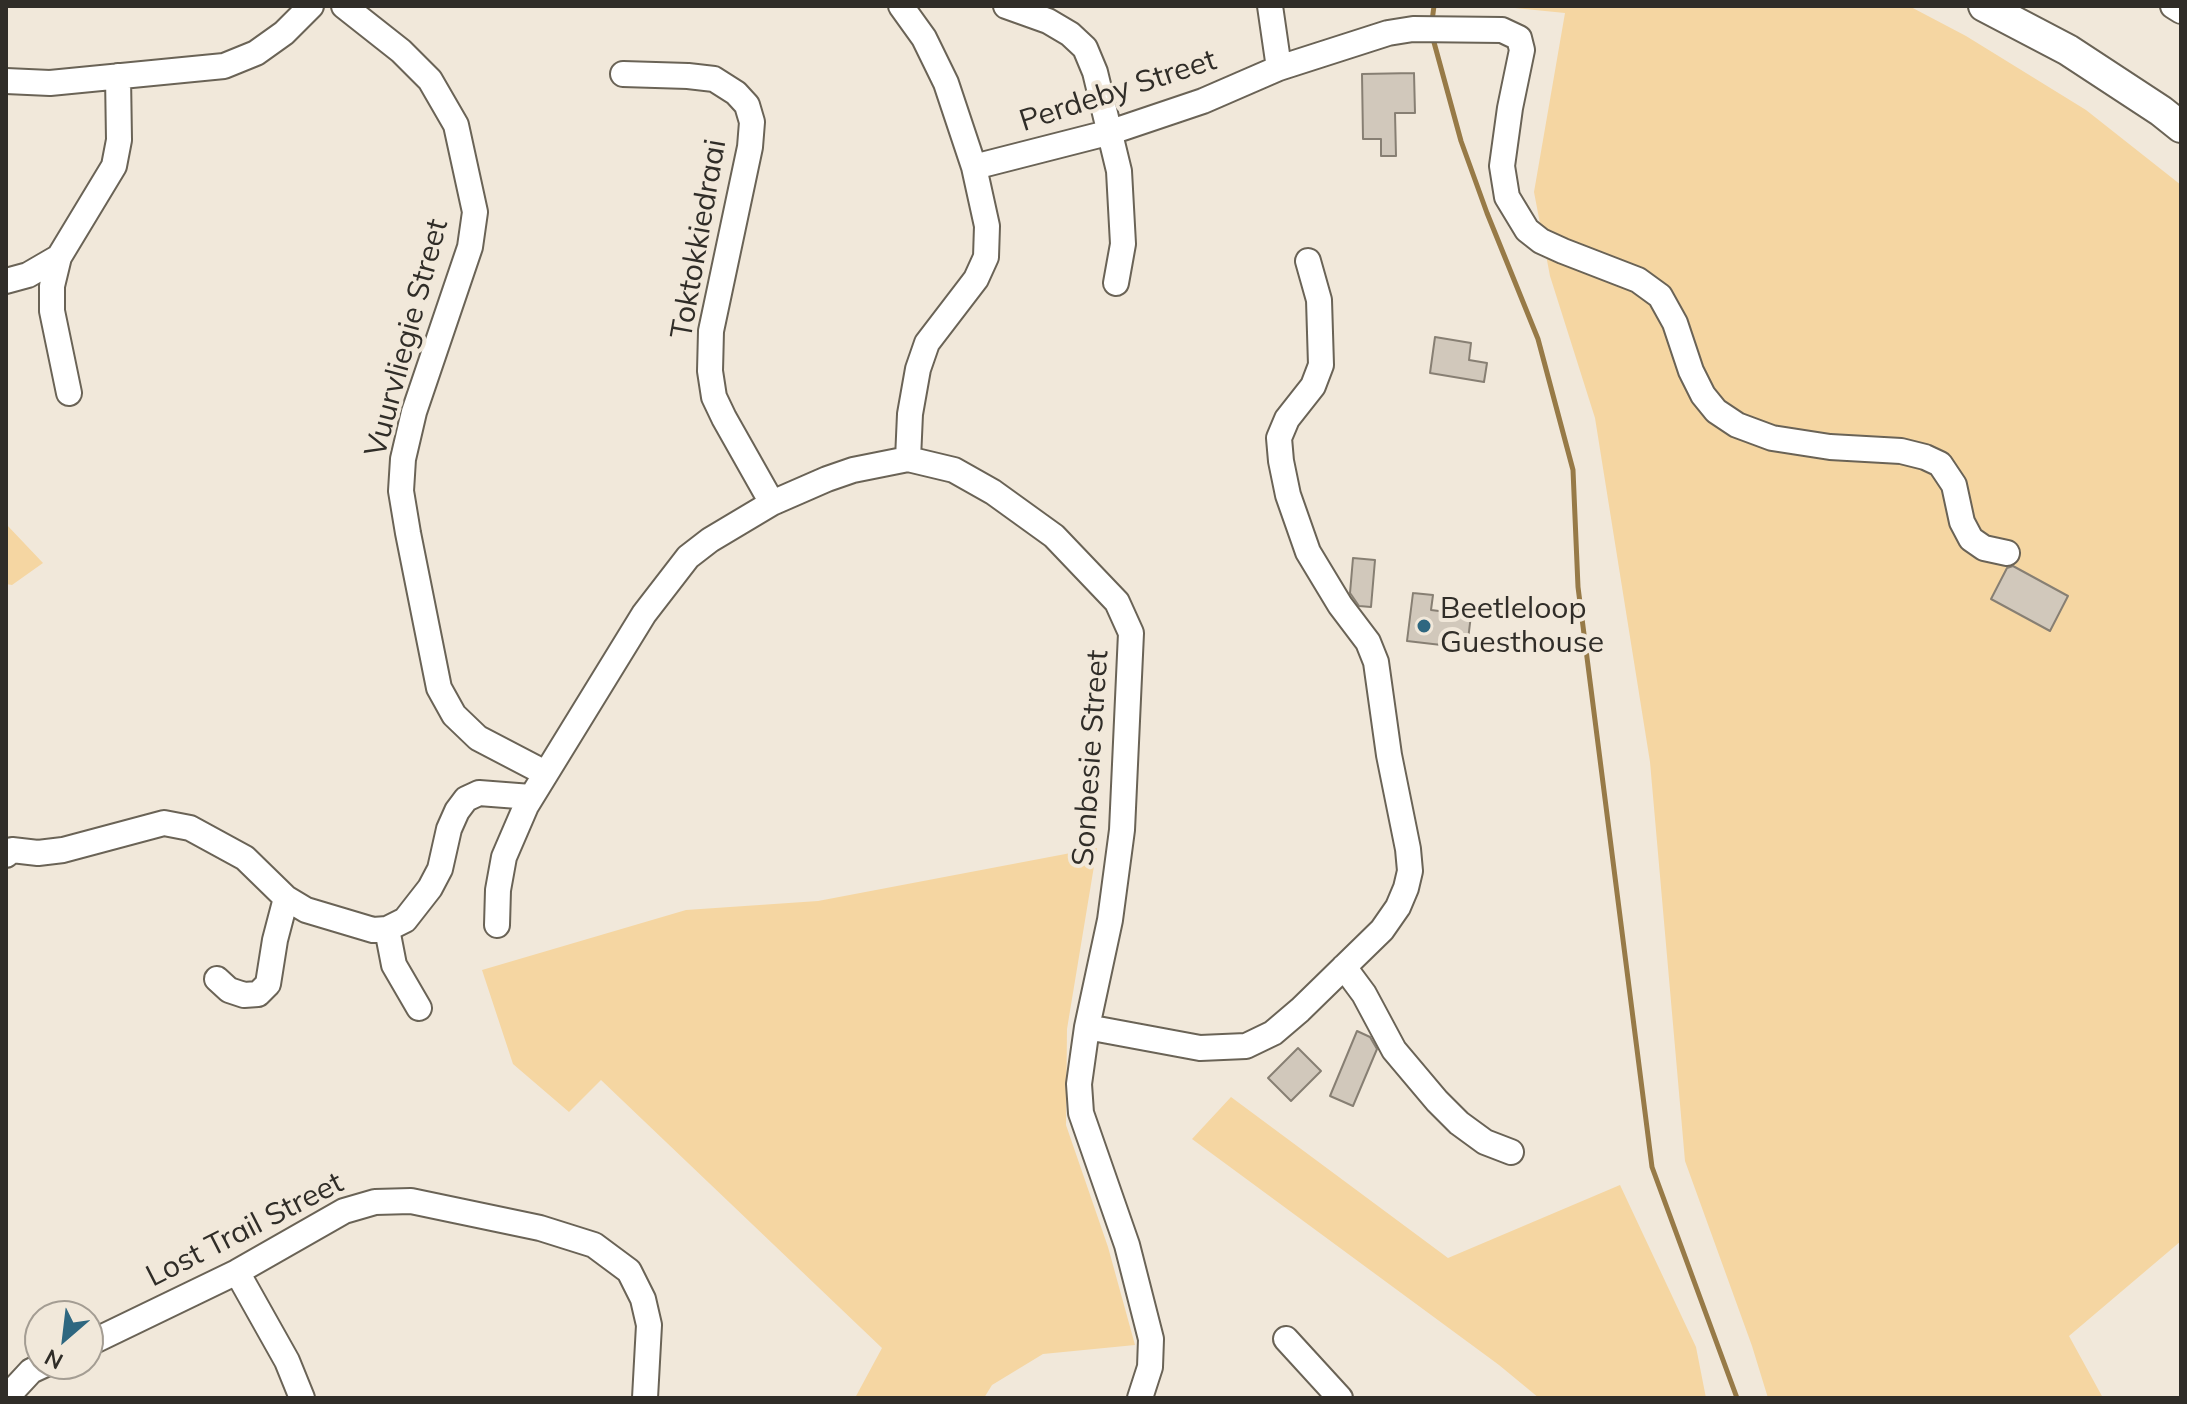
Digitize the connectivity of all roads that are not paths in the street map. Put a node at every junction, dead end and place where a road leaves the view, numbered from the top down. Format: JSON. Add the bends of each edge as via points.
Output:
{"nodes":[{"id":1,"x":311,"y":6,"type":"edge"},
{"id":2,"x":344,"y":6,"type":"edge"},
{"id":3,"x":901,"y":6,"type":"edge"},
{"id":4,"x":1006,"y":6,"type":"edge"},
{"id":5,"x":1270,"y":6,"type":"edge"},
{"id":6,"x":1984,"y":6,"type":"edge"},
{"id":7,"x":2173,"y":6,"type":"edge"},
{"id":8,"x":2181,"y":11,"type":"edge"},
{"id":9,"x":1279,"y":68,"type":"junction"},
{"id":10,"x":623,"y":74,"type":"dead end"},
{"id":11,"x":118,"y":76,"type":"junction"},
{"id":12,"x":6,"y":81,"type":"edge"},
{"id":13,"x":2181,"y":127,"type":"edge"},
{"id":14,"x":1111,"y":132,"type":"junction"},
{"id":15,"x":974,"y":167,"type":"junction"},
{"id":16,"x":59,"y":257,"type":"junction"},
{"id":17,"x":1308,"y":261,"type":"dead end"},
{"id":18,"x":6,"y":281,"type":"edge"},
{"id":19,"x":1116,"y":283,"type":"dead end"},
{"id":20,"x":69,"y":393,"type":"dead end"},
{"id":21,"x":908,"y":459,"type":"junction"},
{"id":22,"x":772,"y":503,"type":"junction"},
{"id":23,"x":2007,"y":553,"type":"dead end"},
{"id":24,"x":545,"y":773,"type":"junction"},
{"id":25,"x":531,"y":797,"type":"junction"},
{"id":26,"x":8,"y":849,"type":"edge"},
{"id":27,"x":286,"y":898,"type":"junction"},
{"id":28,"x":497,"y":925,"type":"dead end"},
{"id":29,"x":387,"y":929,"type":"junction"},
{"id":30,"x":1344,"y":967,"type":"junction"},
{"id":31,"x":217,"y":979,"type":"dead end"},
{"id":32,"x":419,"y":1008,"type":"dead end"},
{"id":33,"x":1087,"y":1027,"type":"junction"},
{"id":34,"x":1511,"y":1152,"type":"dead end"},
{"id":35,"x":237,"y":1272,"type":"junction"},
{"id":36,"x":104,"y":1336,"type":"edge"},
{"id":37,"x":1286,"y":1339,"type":"dead end"},
{"id":38,"x":24,"y":1379,"type":"edge"},
{"id":39,"x":6,"y":1398,"type":"edge"},
{"id":40,"x":302,"y":1398,"type":"edge"},
{"id":41,"x":645,"y":1398,"type":"edge"},
{"id":42,"x":1140,"y":1398,"type":"edge"},
{"id":43,"x":1340,"y":1398,"type":"edge"}],
"edges":[{"from":1,"to":11,"type":"street","via":[[256,53],[224,66]]},
{"from":2,"to":24,"type":"street","name":"Vuurvliegie Street","via":[[430,80],[456,125],[475,212],[470,247],[403,459],[401,491],[439,688],[454,715],[478,738]]},
{"from":3,"to":15,"type":"street","via":[[946,83]]},
{"from":4,"to":14,"type":"street","via":[[1048,21],[1085,48]]},
{"from":5,"to":9,"type":"street"},
{"from":6,"to":13,"type":"main road","via":[[2068,50]]},
{"from":7,"to":8,"type":"street"},
{"from":9,"to":14,"type":"street","name":"Perdeby Street"},
{"from":9,"to":23,"type":"street","name":"Perdeby Street","via":[[1413,29],[1502,30],[1519,38],[1522,50],[1502,166],[1507,197],[1527,230],[1541,241],[1638,280],[1660,296],[1691,371],[1716,411],[1772,438],[1901,451],[1940,464],[1954,485],[1971,539]]},
{"from":10,"to":22,"type":"street","name":"Toktokkiedraai","via":[[714,79],[747,105],[750,147],[711,331],[710,371],[714,397]]},
{"from":11,"to":12,"type":"street"},
{"from":11,"to":16,"type":"street","via":[[114,166]]},
{"from":14,"to":15,"type":"street","name":"Perdeby Street"},
{"from":14,"to":19,"type":"street","via":[[1123,217]]},
{"from":15,"to":21,"type":"street","via":[[987,226],[986,257],[976,279],[927,343],[910,414]]},
{"from":16,"to":18,"type":"street"},
{"from":16,"to":20,"type":"street","via":[[52,311]]},
{"from":17,"to":30,"type":"street","via":[[1319,300],[1321,365],[1279,438],[1281,461],[1308,552],[1376,662],[1410,871],[1398,907]]},
{"from":21,"to":22,"type":"street","name":"Sonbesie Street","via":[[853,470]]},
{"from":21,"to":33,"type":"street","name":"Sonbesie Street","via":[[954,470],[1054,536],[1117,602],[1131,633],[1122,830]]},
{"from":22,"to":24,"type":"street","name":"Sonbesie Street","via":[[710,540],[671,577]]},
{"from":24,"to":25,"type":"street","name":"Sonbesie Street"},
{"from":25,"to":28,"type":"street","name":"Sonbesie Street","via":[[504,857]]},
{"from":25,"to":29,"type":"street","via":[[479,793],[466,799],[449,829],[430,888],[405,920]]},
{"from":26,"to":27,"type":"street","via":[[63,850],[164,823],[190,828],[245,858]]},
{"from":27,"to":29,"type":"street","via":[[306,910],[373,930]]},
{"from":27,"to":31,"type":"street","via":[[268,984],[258,994],[244,995]]},
{"from":29,"to":32,"type":"street","via":[[394,965]]},
{"from":30,"to":33,"type":"street","via":[[1273,1033],[1246,1046],[1200,1048]]},
{"from":30,"to":34,"type":"street","via":[[1394,1050],[1437,1101],[1485,1142]]},
{"from":33,"to":42,"type":"street","name":"Sonbesie Street","via":[[1079,1084],[1081,1113],[1127,1245],[1151,1339],[1150,1367]]},
{"from":35,"to":36,"type":"street","name":"Lost Trail Street"},
{"from":35,"to":40,"type":"street"},
{"from":35,"to":41,"type":"street","name":"Lost Trail Street","via":[[344,1211],[375,1202],[411,1201],[540,1228],[594,1245],[629,1271],[649,1325]]},
{"from":37,"to":43,"type":"street"},
{"from":38,"to":39,"type":"street"}]}
